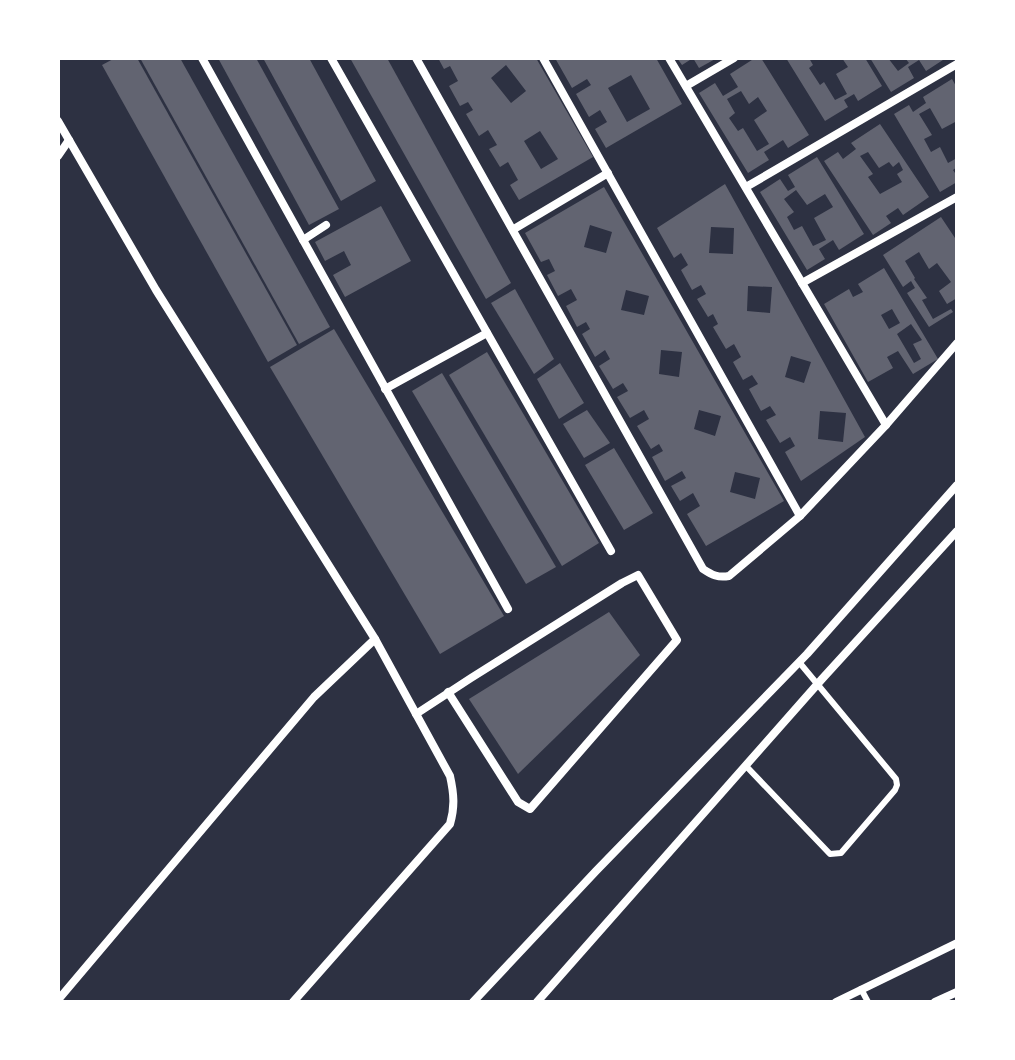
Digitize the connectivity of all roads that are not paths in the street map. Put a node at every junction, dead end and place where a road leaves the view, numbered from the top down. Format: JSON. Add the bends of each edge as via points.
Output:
{"nodes":[{"id":1,"x":202,"y":58,"type":"edge"},
{"id":2,"x":331,"y":58,"type":"edge"},
{"id":3,"x":416,"y":58,"type":"edge"},
{"id":4,"x":543,"y":58,"type":"edge"},
{"id":5,"x":669,"y":58,"type":"edge"},
{"id":6,"x":734,"y":58,"type":"edge"},
{"id":7,"x":957,"y":64,"type":"edge"},
{"id":8,"x":686,"y":86,"type":"junction"},
{"id":9,"x":58,"y":121,"type":"edge"},
{"id":10,"x":69,"y":140,"type":"junction"},
{"id":11,"x":58,"y":156,"type":"edge"},
{"id":12,"x":608,"y":173,"type":"junction"},
{"id":13,"x":746,"y":187,"type":"junction"},
{"id":14,"x":957,"y":197,"type":"edge"},
{"id":15,"x":326,"y":225,"type":"dead end"},
{"id":16,"x":514,"y":229,"type":"junction"},
{"id":17,"x":303,"y":240,"type":"junction"},
{"id":18,"x":802,"y":283,"type":"junction"},
{"id":19,"x":487,"y":333,"type":"junction"},
{"id":20,"x":957,"y":343,"type":"edge"},
{"id":21,"x":385,"y":389,"type":"junction"},
{"id":22,"x":886,"y":425,"type":"junction"},
{"id":23,"x":957,"y":485,"type":"edge"},
{"id":24,"x":800,"y":516,"type":"junction"},
{"id":25,"x":957,"y":531,"type":"edge"},
{"id":26,"x":611,"y":551,"type":"dead end"},
{"id":27,"x":508,"y":609,"type":"dead end"},
{"id":28,"x":375,"y":639,"type":"junction"},
{"id":29,"x":799,"y":662,"type":"junction"},
{"id":30,"x":818,"y":684,"type":"junction"},
{"id":31,"x":448,"y":692,"type":"junction"},
{"id":32,"x":416,"y":714,"type":"junction"},
{"id":33,"x":746,"y":766,"type":"junction"},
{"id":34,"x":957,"y":943,"type":"edge"},
{"id":35,"x":861,"y":989,"type":"junction"},
{"id":36,"x":957,"y":992,"type":"edge"},
{"id":37,"x":58,"y":1000,"type":"edge"},
{"id":38,"x":293,"y":1002,"type":"edge"},
{"id":39,"x":473,"y":1002,"type":"edge"},
{"id":40,"x":537,"y":1002,"type":"edge"},
{"id":41,"x":836,"y":1002,"type":"edge"},
{"id":42,"x":868,"y":1002,"type":"edge"},
{"id":43,"x":935,"y":1002,"type":"edge"}],
"edges":[{"from":1,"to":17,"type":"street"},
{"from":2,"to":19,"type":"street"},
{"from":3,"to":16,"type":"street"},
{"from":4,"to":12,"type":"street"},
{"from":5,"to":8,"type":"street"},
{"from":6,"to":8,"type":"street"},
{"from":7,"to":13,"type":"street"},
{"from":8,"to":13,"type":"street"},
{"from":9,"to":10,"type":"street"},
{"from":10,"to":11,"type":"street"},
{"from":10,"to":28,"type":"street","via":[[156,290]]},
{"from":12,"to":16,"type":"street"},
{"from":12,"to":24,"type":"street"},
{"from":13,"to":18,"type":"street"},
{"from":14,"to":18,"type":"street"},
{"from":15,"to":17,"type":"street"},
{"from":16,"to":24,"type":"street","via":[[703,569],[729,576]]},
{"from":17,"to":21,"type":"street"},
{"from":18,"to":22,"type":"street"},
{"from":19,"to":21,"type":"street"},
{"from":19,"to":26,"type":"street"},
{"from":20,"to":22,"type":"street"},
{"from":21,"to":27,"type":"street"},
{"from":22,"to":24,"type":"street"},
{"from":23,"to":29,"type":"street"},
{"from":25,"to":30,"type":"street"},
{"from":28,"to":32,"type":"street"},
{"from":28,"to":37,"type":"street","via":[[314,697]]},
{"from":29,"to":30,"type":"lane"},
{"from":29,"to":39,"type":"street"},
{"from":30,"to":33,"type":"street"},
{"from":30,"to":33,"type":"lane","via":[[897,785],[841,853],[830,854]]},
{"from":31,"to":31,"type":"street","via":[[638,575],[677,640],[530,809],[518,802]]},
{"from":31,"to":32,"type":"street"},
{"from":32,"to":38,"type":"street","via":[[450,776],[455,809],[450,824]]},
{"from":33,"to":40,"type":"street"},
{"from":34,"to":35,"type":"street"},
{"from":35,"to":41,"type":"street"},
{"from":35,"to":42,"type":"lane"},
{"from":36,"to":43,"type":"street"}]}
